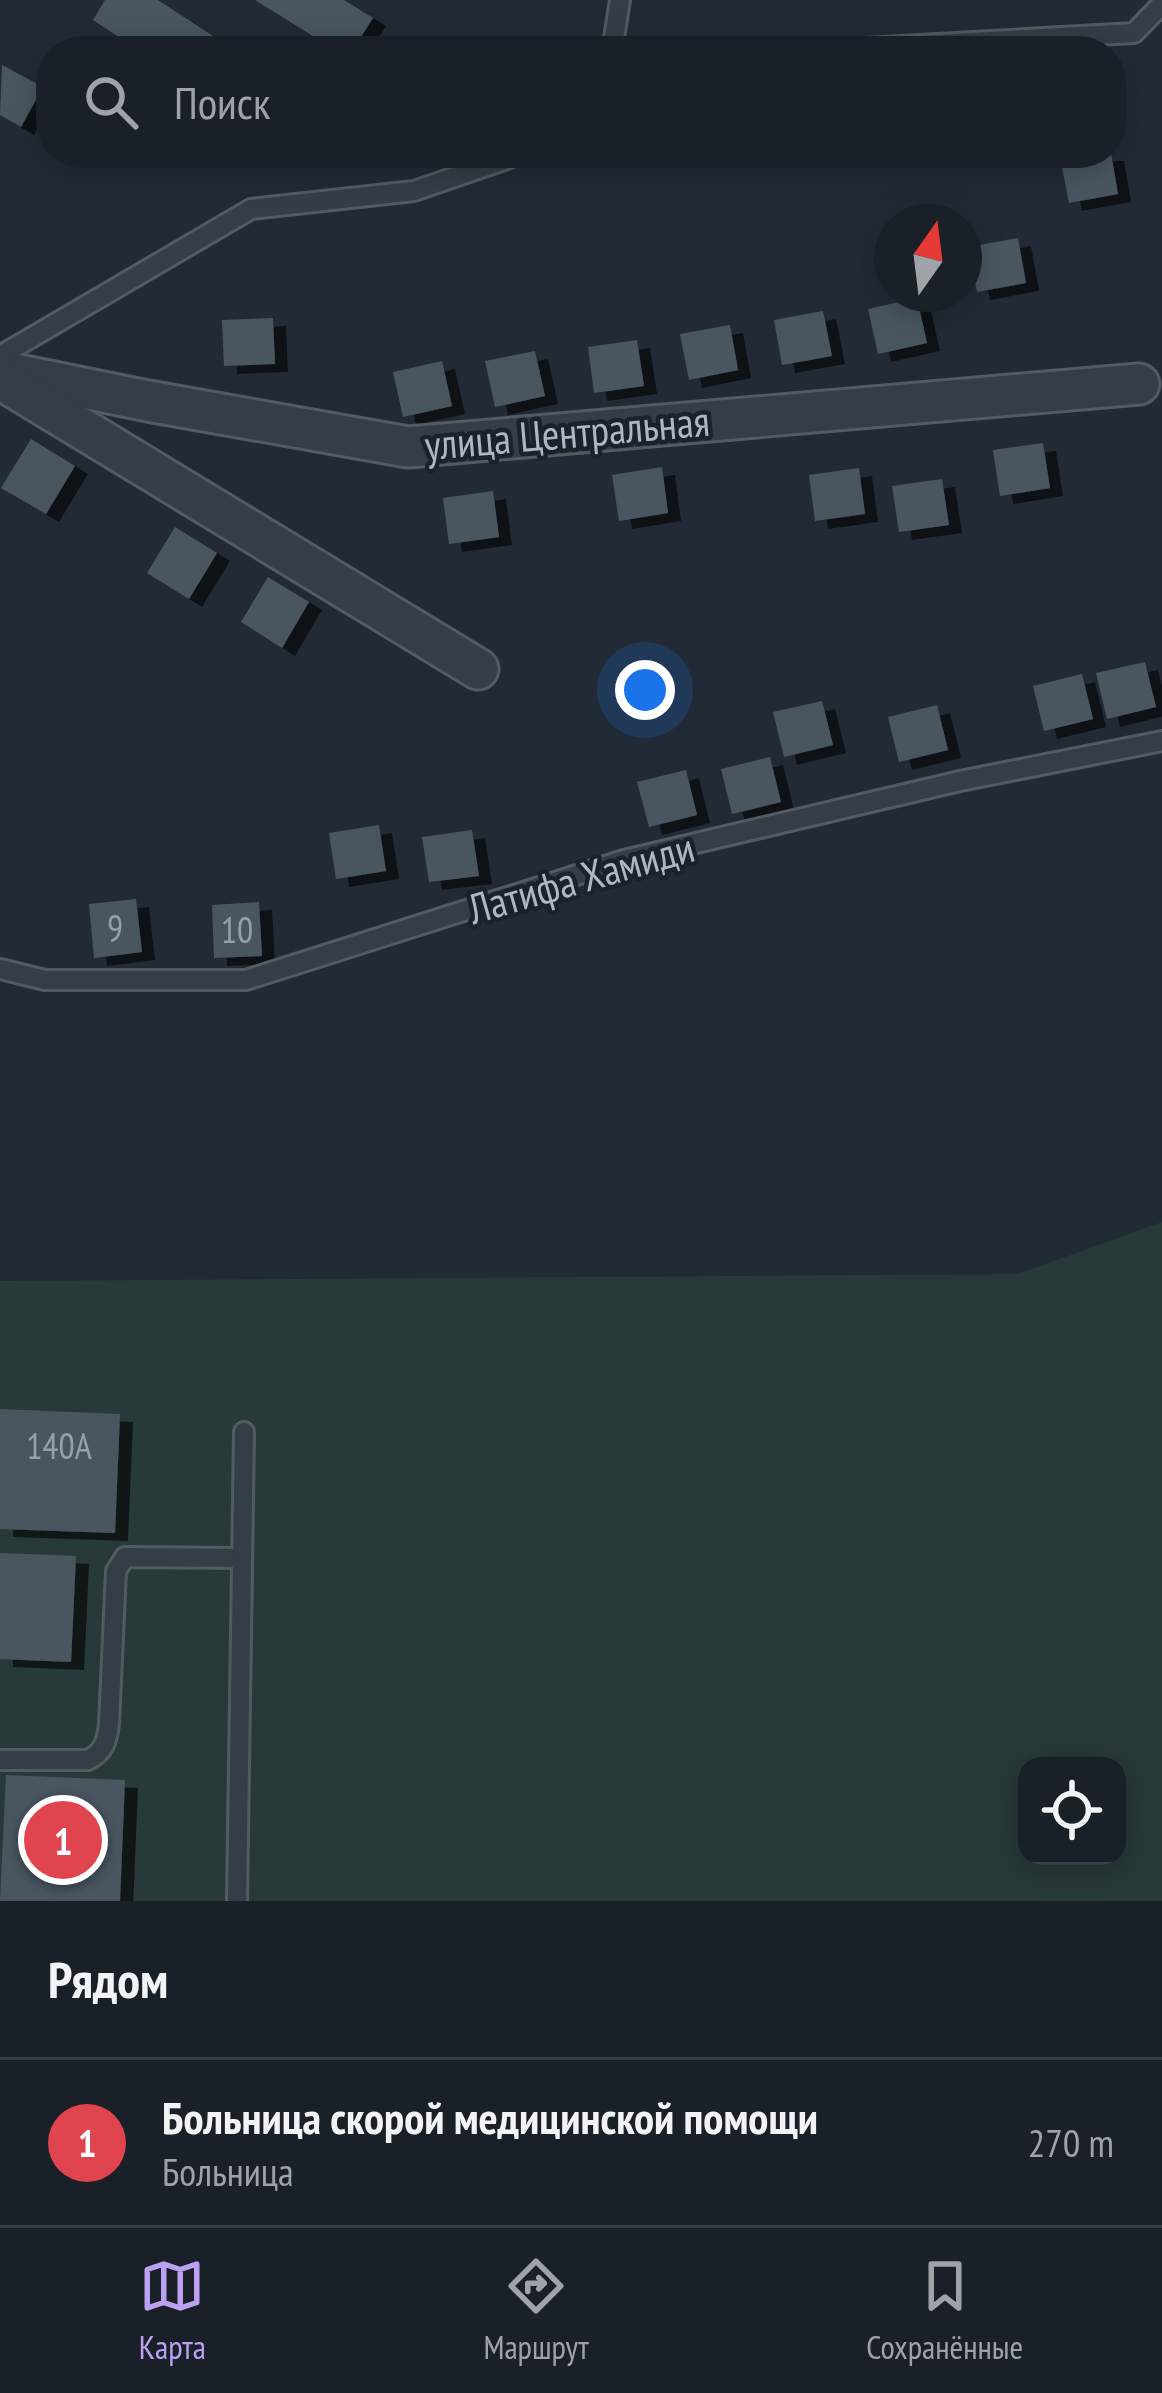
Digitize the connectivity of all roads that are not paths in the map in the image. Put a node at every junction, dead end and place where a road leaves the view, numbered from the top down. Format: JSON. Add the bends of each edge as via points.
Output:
{"nodes":[{"id":1,"x":620,"y":0,"type":"edge"},
{"id":2,"x":1162,"y":4,"type":"edge"},
{"id":3,"x":614,"y":36,"type":"edge"},
{"id":4,"x":1080,"y":36,"type":"edge"},
{"id":5,"x":481,"y":168,"type":"edge"},
{"id":6,"x":0,"y":356,"type":"edge"},
{"id":7,"x":0,"y":375,"type":"edge"},
{"id":8,"x":1139,"y":383,"type":"dead end"},
{"id":9,"x":478,"y":669,"type":"dead end"},
{"id":10,"x":1162,"y":741,"type":"edge"},
{"id":11,"x":0,"y":969,"type":"edge"},
{"id":12,"x":244,"y":1432,"type":"dead end"},
{"id":13,"x":242,"y":1558,"type":"junction"},
{"id":14,"x":0,"y":1760,"type":"edge"},
{"id":15,"x":237,"y":1901,"type":"edge"}],
"edges":[{"from":1,"to":3,"type":"lane"},
{"from":2,"to":4,"type":"lane","via":[[1134,33]]},
{"from":5,"to":6,"type":"lane","via":[[414,191],[251,209]]},
{"from":7,"to":8,"type":"street","name":"улица Центральная","via":[[408,447]]},
{"from":7,"to":9,"type":"street","name":"улица Центральная"},
{"from":10,"to":11,"type":"lane","name":"Латифа Хамиди","via":[[624,860],[246,980],[44,980]]},
{"from":12,"to":13,"type":"lane"},
{"from":13,"to":14,"type":"lane","via":[[125,1557],[116,1570],[103,1748],[88,1760]]},
{"from":13,"to":15,"type":"lane"}]}
